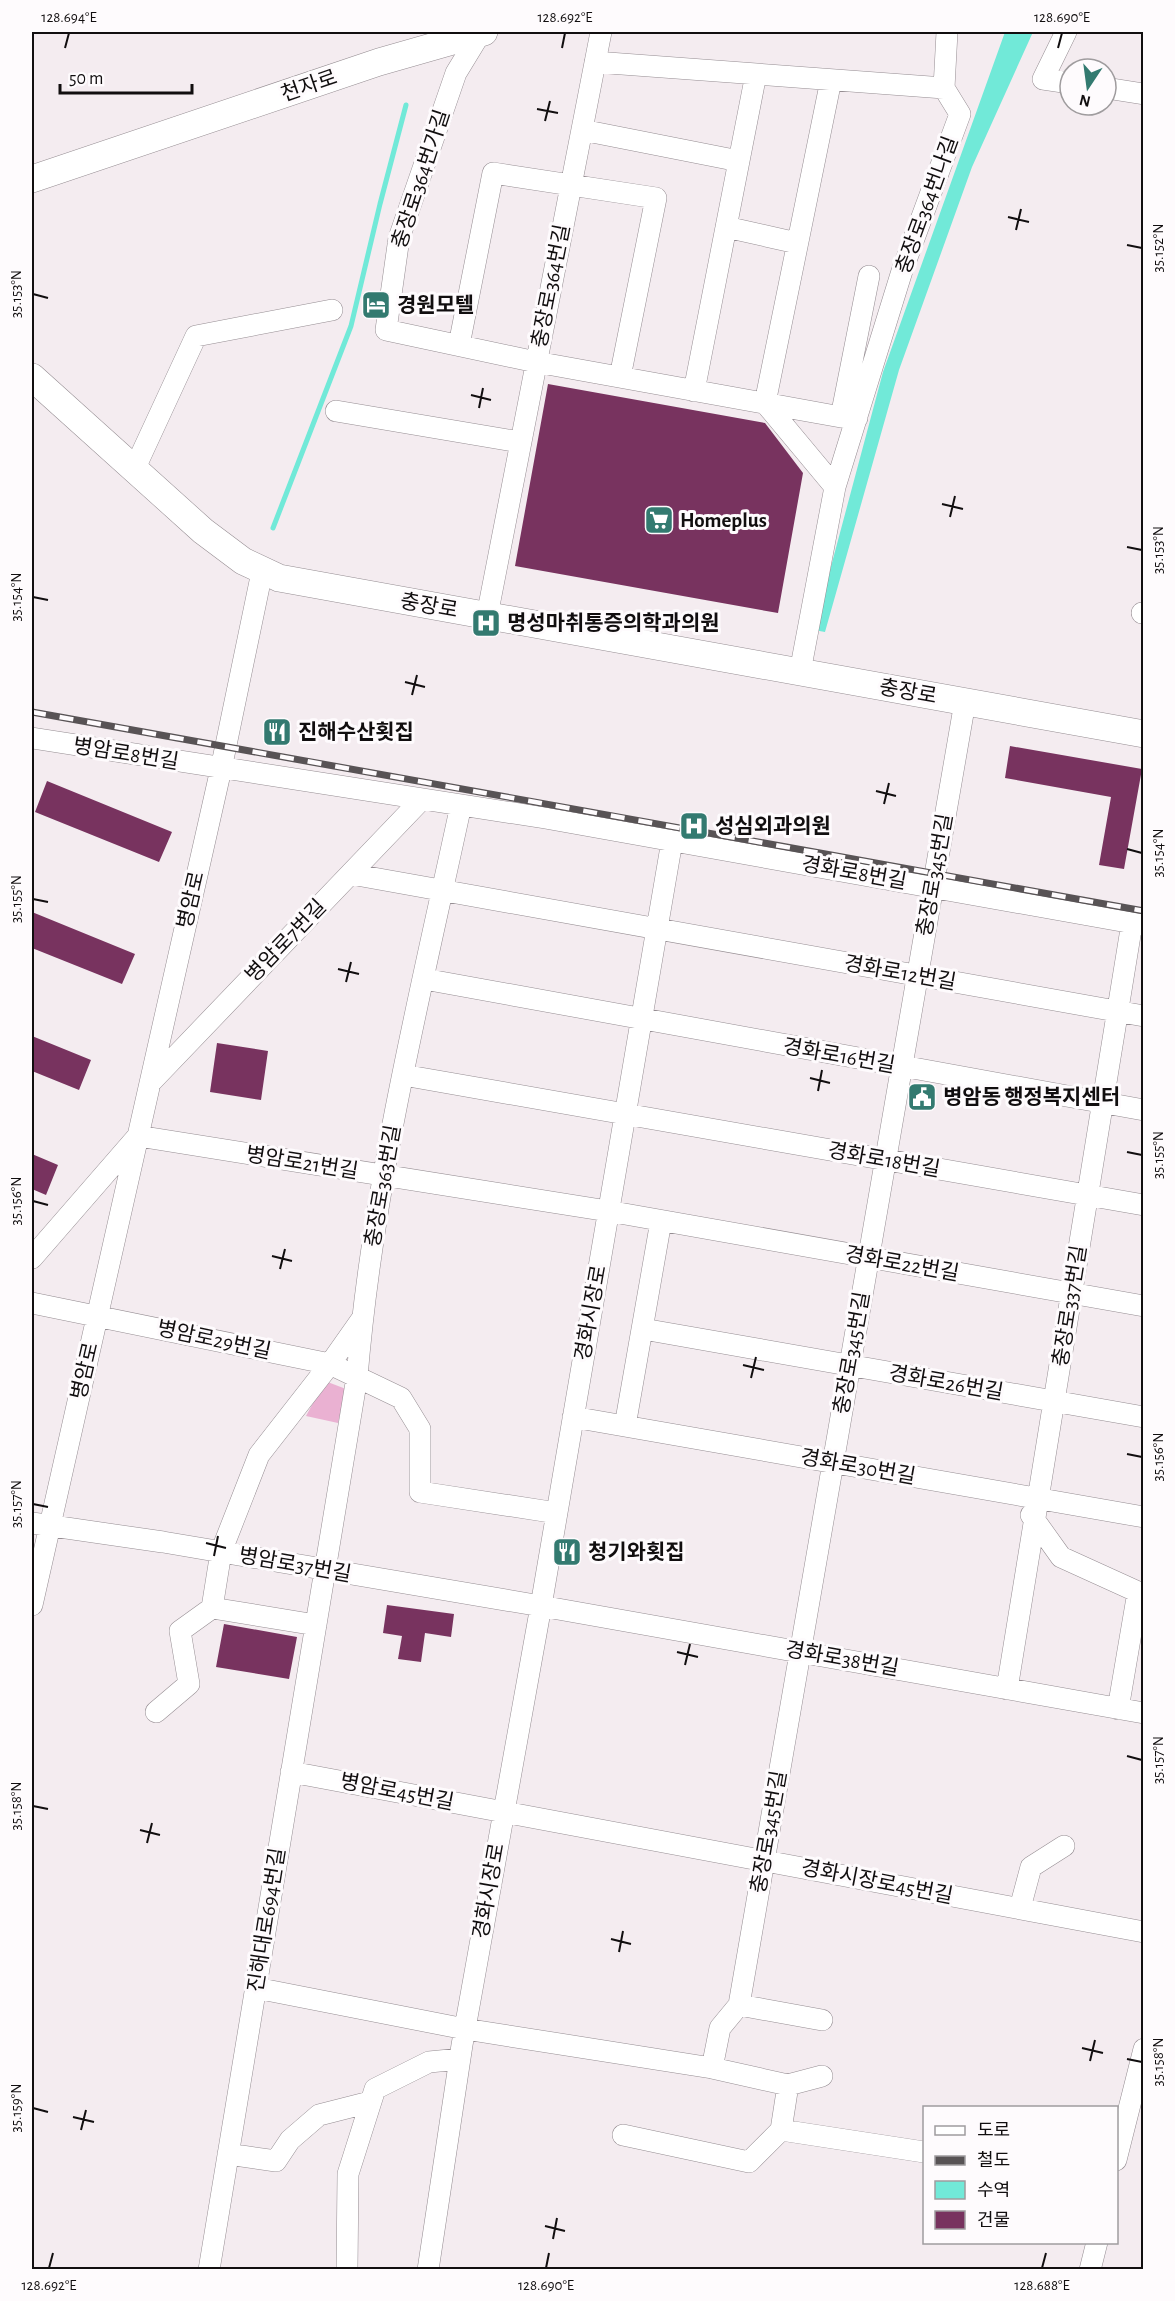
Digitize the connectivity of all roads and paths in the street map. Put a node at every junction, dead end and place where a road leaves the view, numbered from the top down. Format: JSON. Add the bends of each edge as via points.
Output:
{"nodes":[{"id":1,"x":483,"y":32,"type":"edge"},
{"id":2,"x":601,"y":32,"type":"edge"},
{"id":3,"x":947,"y":32,"type":"edge"},
{"id":4,"x":1066,"y":32,"type":"edge"},
{"id":5,"x":595,"y":62,"type":"junction"},
{"id":6,"x":756,"y":74,"type":"junction"},
{"id":7,"x":831,"y":80,"type":"junction"},
{"id":8,"x":1058,"y":81,"type":"edge"},
{"id":9,"x":944,"y":88,"type":"junction"},
{"id":10,"x":1118,"y":90,"type":"edge"},
{"id":11,"x":1143,"y":94,"type":"edge"},
{"id":12,"x":582,"y":130,"type":"junction"},
{"id":13,"x":739,"y":160,"type":"junction"},
{"id":14,"x":32,"y":179,"type":"edge"},
{"id":15,"x":571,"y":184,"type":"junction"},
{"id":16,"x":726,"y":227,"type":"junction"},
{"id":17,"x":798,"y":243,"type":"junction"},
{"id":18,"x":869,"y":276,"type":"dead end"},
{"id":19,"x":332,"y":310,"type":"dead end"},
{"id":20,"x":459,"y":345,"type":"junction"},
{"id":21,"x":536,"y":362,"type":"junction"},
{"id":22,"x":32,"y":377,"type":"edge"},
{"id":23,"x":620,"y":377,"type":"junction"},
{"id":24,"x":694,"y":391,"type":"junction"},
{"id":25,"x":765,"y":404,"type":"junction"},
{"id":26,"x":336,"y":411,"type":"dead end"},
{"id":27,"x":849,"y":418,"type":"junction"},
{"id":28,"x":520,"y":442,"type":"junction"},
{"id":29,"x":134,"y":470,"type":"junction"},
{"id":30,"x":835,"y":486,"type":"junction"},
{"id":31,"x":262,"y":572,"type":"junction"},
{"id":32,"x":487,"y":616,"type":"junction"},
{"id":33,"x":800,"y":672,"type":"junction"},
{"id":34,"x":965,"y":702,"type":"junction"},
{"id":35,"x":1143,"y":734,"type":"edge"},
{"id":36,"x":32,"y":738,"type":"edge"},
{"id":37,"x":221,"y":769,"type":"junction"},
{"id":38,"x":422,"y":799,"type":"junction"},
{"id":39,"x":461,"y":805,"type":"junction"},
{"id":40,"x":672,"y":841,"type":"junction"},
{"id":41,"x":351,"y":874,"type":"junction"},
{"id":42,"x":933,"y":887,"type":"junction"},
{"id":43,"x":442,"y":890,"type":"junction"},
{"id":44,"x":1138,"y":924,"type":"edge"},
{"id":45,"x":656,"y":930,"type":"junction"},
{"id":46,"x":917,"y":976,"type":"junction"},
{"id":47,"x":424,"y":979,"type":"junction"},
{"id":48,"x":1118,"y":1012,"type":"junction"},
{"id":49,"x":1143,"y":1016,"type":"edge"},
{"id":50,"x":641,"y":1020,"type":"junction"},
{"id":51,"x":902,"y":1067,"type":"junction"},
{"id":52,"x":403,"y":1075,"type":"junction"},
{"id":53,"x":150,"y":1083,"type":"junction"},
{"id":54,"x":1103,"y":1103,"type":"junction"},
{"id":55,"x":1143,"y":1110,"type":"edge"},
{"id":56,"x":625,"y":1114,"type":"junction"},
{"id":57,"x":138,"y":1136,"type":"junction"},
{"id":58,"x":885,"y":1160,"type":"junction"},
{"id":59,"x":382,"y":1176,"type":"junction"},
{"id":60,"x":1088,"y":1195,"type":"junction"},
{"id":61,"x":1143,"y":1205,"type":"edge"},
{"id":62,"x":608,"y":1211,"type":"junction"},
{"id":63,"x":661,"y":1221,"type":"junction"},
{"id":64,"x":32,"y":1258,"type":"edge"},
{"id":65,"x":868,"y":1258,"type":"junction"},
{"id":66,"x":1072,"y":1293,"type":"junction"},
{"id":67,"x":32,"y":1303,"type":"edge"},
{"id":68,"x":1143,"y":1306,"type":"edge"},
{"id":69,"x":97,"y":1316,"type":"junction"},
{"id":70,"x":362,"y":1318,"type":"junction"},
{"id":71,"x":643,"y":1329,"type":"junction"},
{"id":72,"x":330,"y":1364,"type":"junction"},
{"id":73,"x":850,"y":1366,"type":"junction"},
{"id":74,"x":357,"y":1377,"type":"junction"},
{"id":75,"x":1054,"y":1402,"type":"junction"},
{"id":76,"x":573,"y":1417,"type":"junction"},
{"id":77,"x":1143,"y":1417,"type":"edge"},
{"id":78,"x":625,"y":1425,"type":"junction"},
{"id":79,"x":833,"y":1462,"type":"junction"},
{"id":80,"x":1017,"y":1494,"type":"junction"},
{"id":81,"x":1038,"y":1498,"type":"junction"},
{"id":82,"x":557,"y":1513,"type":"junction"},
{"id":83,"x":1143,"y":1516,"type":"edge"},
{"id":84,"x":1035,"y":1520,"type":"junction"},
{"id":85,"x":40,"y":1524,"type":"edge"},
{"id":86,"x":221,"y":1552,"type":"junction"},
{"id":87,"x":325,"y":1570,"type":"junction"},
{"id":88,"x":32,"y":1605,"type":"edge"},
{"id":89,"x":541,"y":1606,"type":"junction"},
{"id":90,"x":212,"y":1608,"type":"junction"},
{"id":91,"x":316,"y":1625,"type":"junction"},
{"id":92,"x":800,"y":1652,"type":"junction"},
{"id":93,"x":1007,"y":1689,"type":"junction"},
{"id":94,"x":1118,"y":1709,"type":"junction"},
{"id":95,"x":156,"y":1712,"type":"dead end"},
{"id":96,"x":1143,"y":1713,"type":"edge"},
{"id":97,"x":291,"y":1772,"type":"junction"},
{"id":98,"x":504,"y":1812,"type":"junction"},
{"id":99,"x":1064,"y":1846,"type":"dead end"},
{"id":100,"x":764,"y":1861,"type":"junction"},
{"id":101,"x":1020,"y":1908,"type":"junction"},
{"id":102,"x":1143,"y":1932,"type":"edge"},
{"id":103,"x":256,"y":1988,"type":"junction"},
{"id":104,"x":739,"y":2005,"type":"junction"},
{"id":105,"x":822,"y":2020,"type":"dead end"},
{"id":106,"x":465,"y":2030,"type":"junction"},
{"id":107,"x":1143,"y":2049,"type":"edge"},
{"id":108,"x":460,"y":2058,"type":"junction"},
{"id":109,"x":712,"y":2068,"type":"junction"},
{"id":110,"x":822,"y":2076,"type":"dead end"},
{"id":111,"x":788,"y":2085,"type":"junction"},
{"id":112,"x":370,"y":2102,"type":"junction"},
{"id":113,"x":782,"y":2130,"type":"junction"},
{"id":114,"x":623,"y":2135,"type":"dead end"},
{"id":115,"x":923,"y":2152,"type":"edge"},
{"id":116,"x":1118,"y":2152,"type":"edge"},
{"id":117,"x":228,"y":2154,"type":"junction"},
{"id":118,"x":1096,"y":2244,"type":"edge"},
{"id":119,"x":208,"y":2270,"type":"edge"},
{"id":120,"x":347,"y":2270,"type":"edge"},
{"id":121,"x":428,"y":2270,"type":"edge"},
{"id":122,"x":1090,"y":2270,"type":"edge"}],
"edges":[{"from":1,"to":14,"type":"main road","name":"천자로","via":[[379,62]]},
{"from":1,"to":20,"type":"street","name":"충장로364번가길","via":[[456,74],[399,238],[386,330]]},
{"from":2,"to":5,"type":"street","name":"충장로364번길"},
{"from":3,"to":9,"type":"street"},
{"from":4,"to":8,"type":"street","via":[[1043,79]]},
{"from":5,"to":6,"type":"street"},
{"from":5,"to":12,"type":"street","name":"충장로364번길"},
{"from":6,"to":7,"type":"street"},
{"from":6,"to":13,"type":"street"},
{"from":7,"to":9,"type":"street"},
{"from":7,"to":17,"type":"street"},
{"from":9,"to":27,"type":"street","name":"충장로364번나길","via":[[960,114]]},
{"from":10,"to":11,"type":"street"},
{"from":12,"to":13,"type":"street"},
{"from":12,"to":15,"type":"street","name":"충장로364번길"},
{"from":13,"to":16,"type":"street"},
{"from":15,"to":20,"type":"street","via":[[493,173]]},
{"from":15,"to":21,"type":"street","name":"충장로364번길"},
{"from":15,"to":23,"type":"street","via":[[656,198]]},
{"from":16,"to":17,"type":"street"},
{"from":16,"to":24,"type":"street"},
{"from":17,"to":25,"type":"street"},
{"from":18,"to":27,"type":"street","name":"충장로364번나길"},
{"from":19,"to":29,"type":"street","via":[[196,336]]},
{"from":20,"to":21,"type":"street","name":"충장로364번가길"},
{"from":21,"to":23,"type":"street"},
{"from":21,"to":28,"type":"street","name":"충장로364번길"},
{"from":22,"to":29,"type":"main road","name":"충장로"},
{"from":23,"to":24,"type":"street"},
{"from":24,"to":25,"type":"street"},
{"from":25,"to":27,"type":"street"},
{"from":25,"to":30,"type":"street"},
{"from":26,"to":28,"type":"street"},
{"from":27,"to":30,"type":"street"},
{"from":28,"to":32,"type":"street","name":"충장로364번길"},
{"from":29,"to":31,"type":"main road","name":"충장로","via":[[203,531]]},
{"from":30,"to":33,"type":"street"},
{"from":31,"to":32,"type":"main road","name":"충장로","via":[[307,585]]},
{"from":31,"to":37,"type":"street","name":"병암로"},
{"from":32,"to":33,"type":"main road","name":"충장로"},
{"from":33,"to":34,"type":"main road","name":"충장로"},
{"from":34,"to":35,"type":"main road","name":"충장로"},
{"from":34,"to":42,"type":"street","name":"충장로345번길"},
{"from":36,"to":37,"type":"street","name":"병암로8번길"},
{"from":37,"to":38,"type":"street"},
{"from":37,"to":53,"type":"street","name":"병암로"},
{"from":38,"to":39,"type":"street"},
{"from":38,"to":41,"type":"street","name":"병암로7번길"},
{"from":39,"to":40,"type":"street"},
{"from":39,"to":43,"type":"street","name":"충장로363번길"},
{"from":40,"to":42,"type":"street","name":"경화로8번길"},
{"from":40,"to":45,"type":"street","name":"경화시장로"},
{"from":41,"to":43,"type":"street"},
{"from":41,"to":53,"type":"street","name":"병암로7번길"},
{"from":42,"to":44,"type":"street","name":"경화로8번길"},
{"from":42,"to":46,"type":"street","name":"충장로345번길"},
{"from":43,"to":45,"type":"street"},
{"from":43,"to":47,"type":"street","name":"충장로363번길"},
{"from":44,"to":48,"type":"street","name":"충장로337번길"},
{"from":45,"to":46,"type":"street","name":"경화로12번길"},
{"from":45,"to":50,"type":"street","name":"경화시장로"},
{"from":46,"to":48,"type":"street","name":"경화로12번길"},
{"from":46,"to":51,"type":"street","name":"충장로345번길"},
{"from":47,"to":50,"type":"street"},
{"from":47,"to":52,"type":"street","name":"충장로363번길"},
{"from":48,"to":49,"type":"street","name":"경화로12번길"},
{"from":48,"to":54,"type":"street","name":"충장로337번길"},
{"from":50,"to":51,"type":"street","name":"경화로16번길"},
{"from":50,"to":56,"type":"street","name":"경화시장로"},
{"from":51,"to":54,"type":"street","name":"경화로16번길"},
{"from":51,"to":58,"type":"street","name":"충장로345번길"},
{"from":52,"to":56,"type":"street"},
{"from":52,"to":59,"type":"street","name":"충장로363번길"},
{"from":53,"to":57,"type":"street","name":"병암로"},
{"from":54,"to":55,"type":"street","name":"경화로16번길"},
{"from":54,"to":60,"type":"street","name":"충장로337번길"},
{"from":56,"to":58,"type":"street","name":"경화로18번길"},
{"from":56,"to":62,"type":"street","name":"경화시장로"},
{"from":57,"to":59,"type":"street","name":"병암로21번길"},
{"from":57,"to":64,"type":"street","name":"병암로"},
{"from":57,"to":69,"type":"street","name":"병암로"},
{"from":58,"to":60,"type":"street","name":"경화로18번길"},
{"from":58,"to":65,"type":"street","name":"충장로345번길"},
{"from":59,"to":62,"type":"street","name":"병암로21번길"},
{"from":59,"to":70,"type":"street","name":"충장로363번길"},
{"from":60,"to":61,"type":"street","name":"경화로18번길"},
{"from":60,"to":66,"type":"street","name":"충장로337번길"},
{"from":62,"to":63,"type":"street","name":"경화로22번길"},
{"from":62,"to":76,"type":"street","name":"경화시장로"},
{"from":63,"to":65,"type":"street","name":"경화로22번길"},
{"from":63,"to":71,"type":"street"},
{"from":65,"to":66,"type":"street","name":"경화로22번길"},
{"from":65,"to":73,"type":"street","name":"충장로345번길"},
{"from":66,"to":68,"type":"street","name":"경화로22번길"},
{"from":66,"to":75,"type":"street","name":"충장로337번길"},
{"from":67,"to":69,"type":"street","name":"병암로29번길"},
{"from":69,"to":72,"type":"street","name":"병암로29번길"},
{"from":69,"to":85,"type":"street","name":"병암로"},
{"from":70,"to":72,"type":"street"},
{"from":70,"to":74,"type":"street","name":"충장로363번길"},
{"from":71,"to":73,"type":"street","name":"경화로26번길"},
{"from":71,"to":78,"type":"street"},
{"from":72,"to":74,"type":"street"},
{"from":72,"to":86,"type":"street","via":[[259,1455]]},
{"from":73,"to":75,"type":"street","name":"경화로26번길"},
{"from":73,"to":79,"type":"street","name":"충장로345번길"},
{"from":74,"to":82,"type":"street","via":[[401,1398],[420,1429],[420,1492]]},
{"from":74,"to":87,"type":"street","name":"충장로363번길"},
{"from":75,"to":77,"type":"street","name":"경화로26번길"},
{"from":75,"to":81,"type":"street","name":"충장로337번길"},
{"from":76,"to":78,"type":"street","name":"경화로30번길"},
{"from":76,"to":82,"type":"street","name":"경화시장로"},
{"from":78,"to":79,"type":"street","name":"경화로30번길"},
{"from":79,"to":80,"type":"street","name":"경화로30번길"},
{"from":79,"to":92,"type":"street","name":"충장로345번길"},
{"from":80,"to":81,"type":"street","name":"경화로30번길"},
{"from":80,"to":84,"type":"street"},
{"from":81,"to":83,"type":"street","name":"경화로30번길"},
{"from":81,"to":84,"type":"street","name":"충장로337번길"},
{"from":82,"to":89,"type":"street","name":"경화시장로"},
{"from":84,"to":93,"type":"street","name":"충장로337번길"},
{"from":84,"to":94,"type":"street","via":[[1061,1557],[1138,1592]]},
{"from":85,"to":86,"type":"street","name":"병암로37번길"},
{"from":85,"to":88,"type":"street","name":"병암로"},
{"from":86,"to":87,"type":"street","name":"병암로37번길"},
{"from":86,"to":90,"type":"street"},
{"from":87,"to":89,"type":"street","name":"병암로37번길"},
{"from":87,"to":91,"type":"street","name":"진해대로694번길"},
{"from":89,"to":92,"type":"street","name":"경화로38번길"},
{"from":89,"to":98,"type":"street","name":"경화시장로"},
{"from":90,"to":91,"type":"street"},
{"from":90,"to":95,"type":"street","via":[[180,1631],[189,1684]]},
{"from":91,"to":97,"type":"street","name":"진해대로694번길"},
{"from":92,"to":93,"type":"street","name":"경화로38번길"},
{"from":92,"to":100,"type":"street","name":"충장로345번길"},
{"from":93,"to":94,"type":"street","name":"경화로38번길"},
{"from":94,"to":96,"type":"street","name":"경화로38번길"},
{"from":97,"to":98,"type":"street","name":"병암로45번길"},
{"from":97,"to":103,"type":"street","name":"진해대로694번길"},
{"from":98,"to":100,"type":"street","name":"경화시장로45번길"},
{"from":98,"to":106,"type":"street","name":"경화시장로"},
{"from":99,"to":101,"type":"street","via":[[1031,1867]]},
{"from":100,"to":101,"type":"street","name":"경화시장로45번길"},
{"from":100,"to":104,"type":"street","name":"충장로345번길"},
{"from":101,"to":102,"type":"street","name":"경화시장로45번길"},
{"from":103,"to":106,"type":"street"},
{"from":103,"to":117,"type":"street","name":"진해대로694번길"},
{"from":104,"to":105,"type":"street"},
{"from":104,"to":109,"type":"street","via":[[720,2028]]},
{"from":106,"to":108,"type":"street","name":"경화시장로"},
{"from":106,"to":109,"type":"street"},
{"from":107,"to":116,"type":"street"},
{"from":108,"to":112,"type":"street","via":[[429,2062],[375,2089]]},
{"from":108,"to":121,"type":"street","name":"경화시장로"},
{"from":109,"to":111,"type":"street"},
{"from":110,"to":111,"type":"street"},
{"from":111,"to":113,"type":"street"},
{"from":112,"to":117,"type":"street","via":[[319,2115],[290,2140],[276,2161]]},
{"from":112,"to":120,"type":"street","via":[[348,2174]]},
{"from":113,"to":114,"type":"street","via":[[749,2162]]},
{"from":113,"to":115,"type":"street"},
{"from":117,"to":119,"type":"street","name":"진해대로694번길"},
{"from":118,"to":122,"type":"street"}]}
